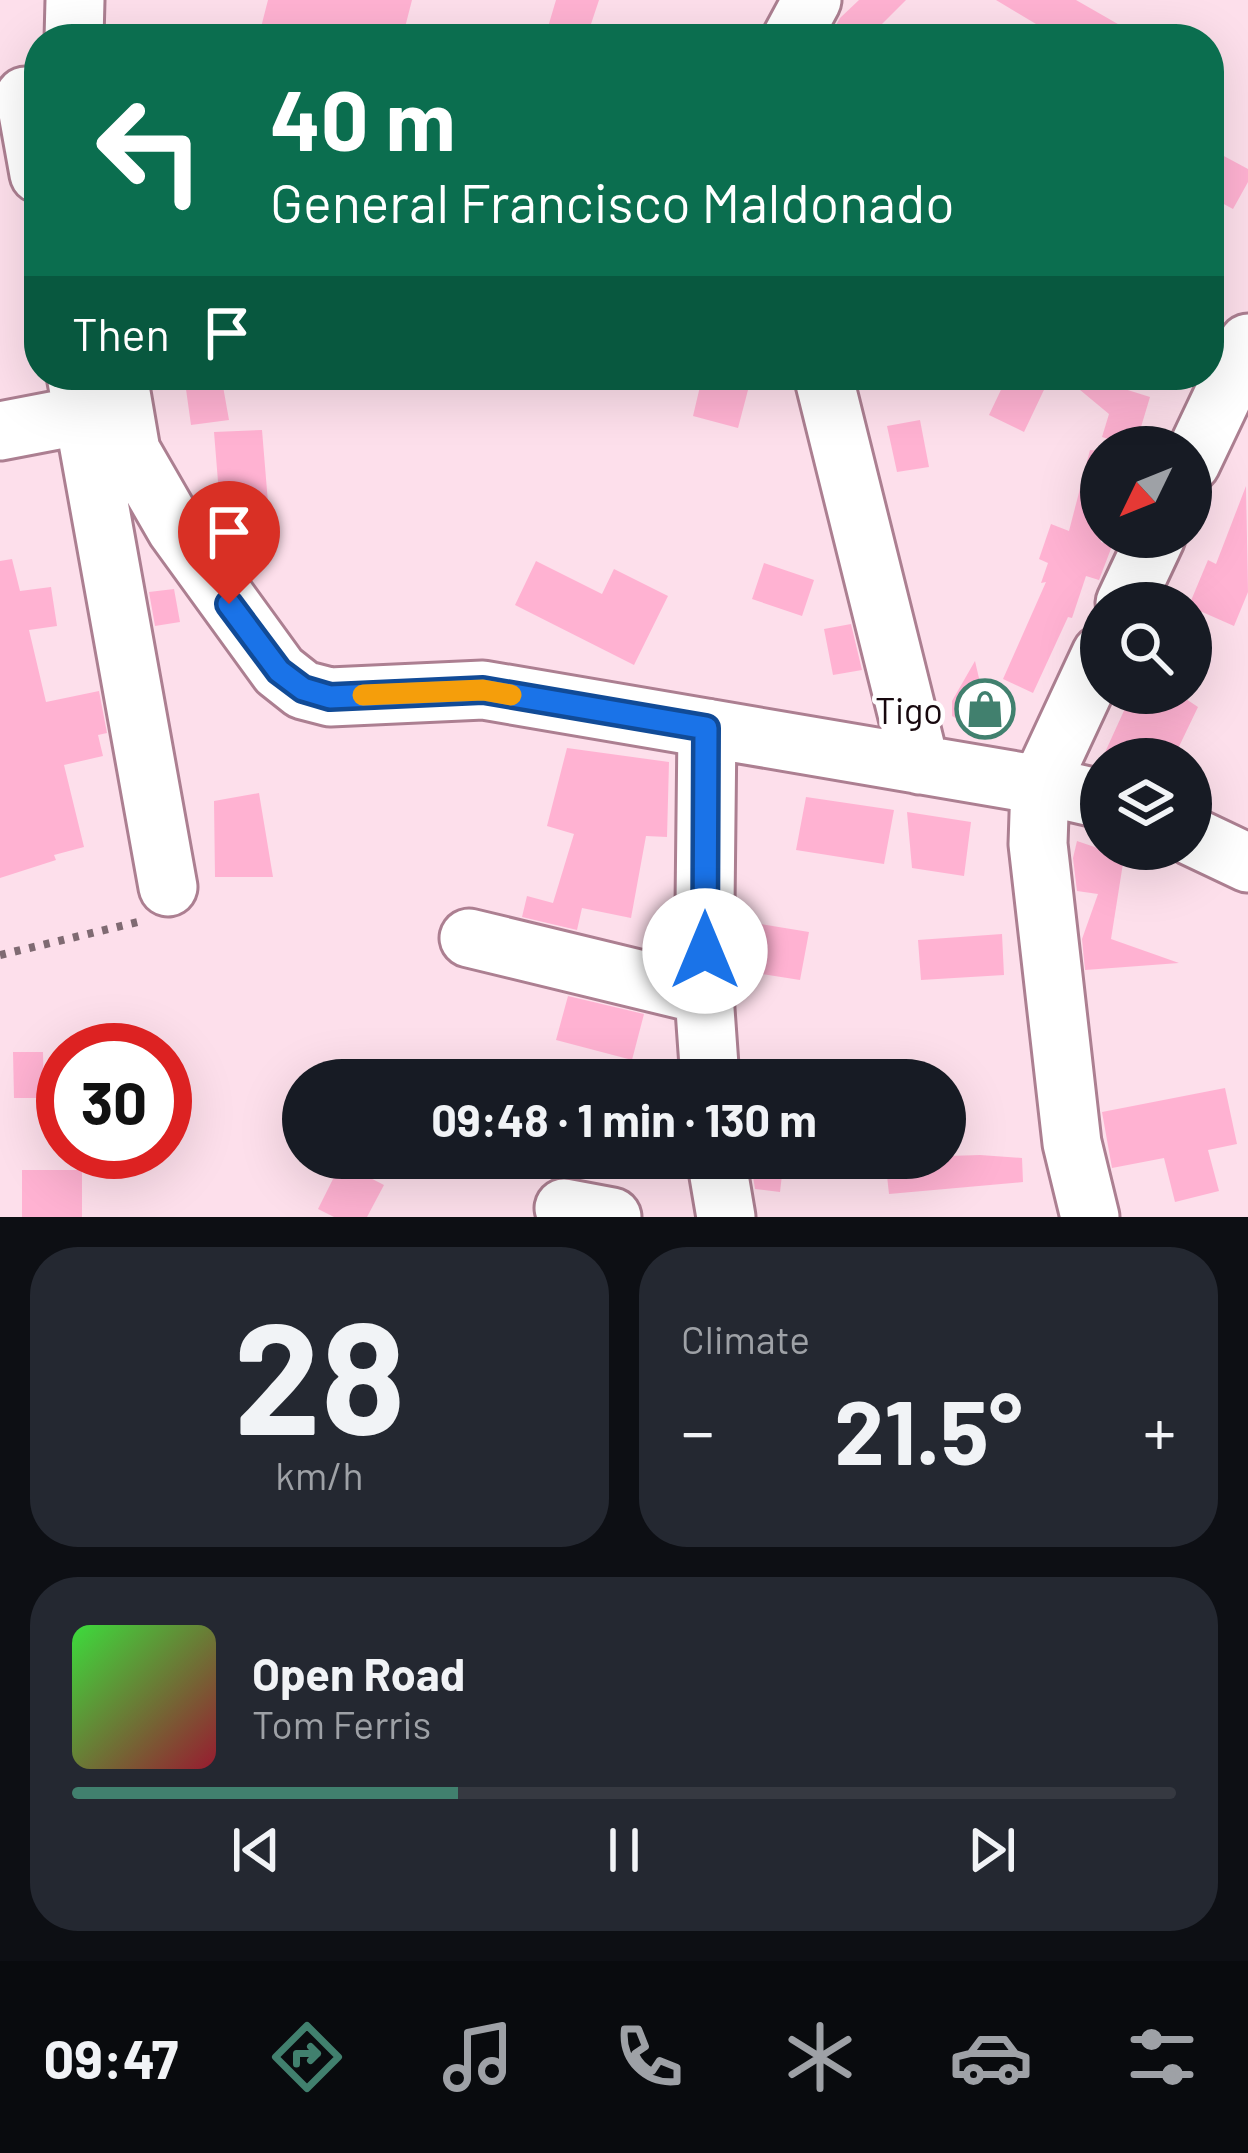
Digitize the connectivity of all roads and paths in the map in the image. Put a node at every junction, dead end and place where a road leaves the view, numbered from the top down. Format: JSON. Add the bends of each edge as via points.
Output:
{"nodes":[{"id":1,"x":1248,"y":343,"type":"edge"},
{"id":2,"x":827,"y":390,"type":"edge"},
{"id":3,"x":107,"y":404,"type":"edge"},
{"id":4,"x":1234,"y":409,"type":"edge"},
{"id":5,"x":0,"y":431,"type":"edge"},
{"id":6,"x":1212,"y":437,"type":"edge"},
{"id":7,"x":1080,"y":699,"type":"edge"},
{"id":8,"x":706,"y":728,"type":"junction"},
{"id":9,"x":920,"y":765,"type":"junction"},
{"id":10,"x":1040,"y":785,"type":"junction"},
{"id":11,"x":1080,"y":794,"type":"edge"},
{"id":12,"x":1212,"y":846,"type":"edge"},
{"id":13,"x":1248,"y":863,"type":"edge"},
{"id":14,"x":168,"y":887,"type":"joint"},
{"id":15,"x":470,"y":938,"type":"dead end"},
{"id":16,"x":0,"y":956,"type":"edge"},
{"id":17,"x":704,"y":995,"type":"junction"},
{"id":18,"x":709,"y":1059,"type":"edge"},
{"id":19,"x":720,"y":1179,"type":"edge"},
{"id":20,"x":727,"y":1217,"type":"edge"},
{"id":21,"x":1090,"y":1217,"type":"edge"}],
"edges":[{"from":1,"to":4,"type":"street"},
{"from":2,"to":9,"type":"street"},
{"from":3,"to":5,"type":"street"},
{"from":3,"to":8,"type":"street","via":[[176,529],[255,641],[303,689],[330,697],[483,690]]},
{"from":3,"to":14,"type":"street"},
{"from":4,"to":6,"type":"street"},
{"from":7,"to":10,"type":"street"},
{"from":8,"to":9,"type":"street"},
{"from":8,"to":17,"type":"street"},
{"from":9,"to":10,"type":"street"},
{"from":10,"to":11,"type":"street"},
{"from":10,"to":21,"type":"street","via":[[1038,844],[1072,1143]]},
{"from":12,"to":13,"type":"street"},
{"from":14,"to":16,"type":"path","via":[[155,911],[132,925]]},
{"from":15,"to":17,"type":"street"},
{"from":17,"to":18,"type":"street"},
{"from":19,"to":20,"type":"street"}]}
